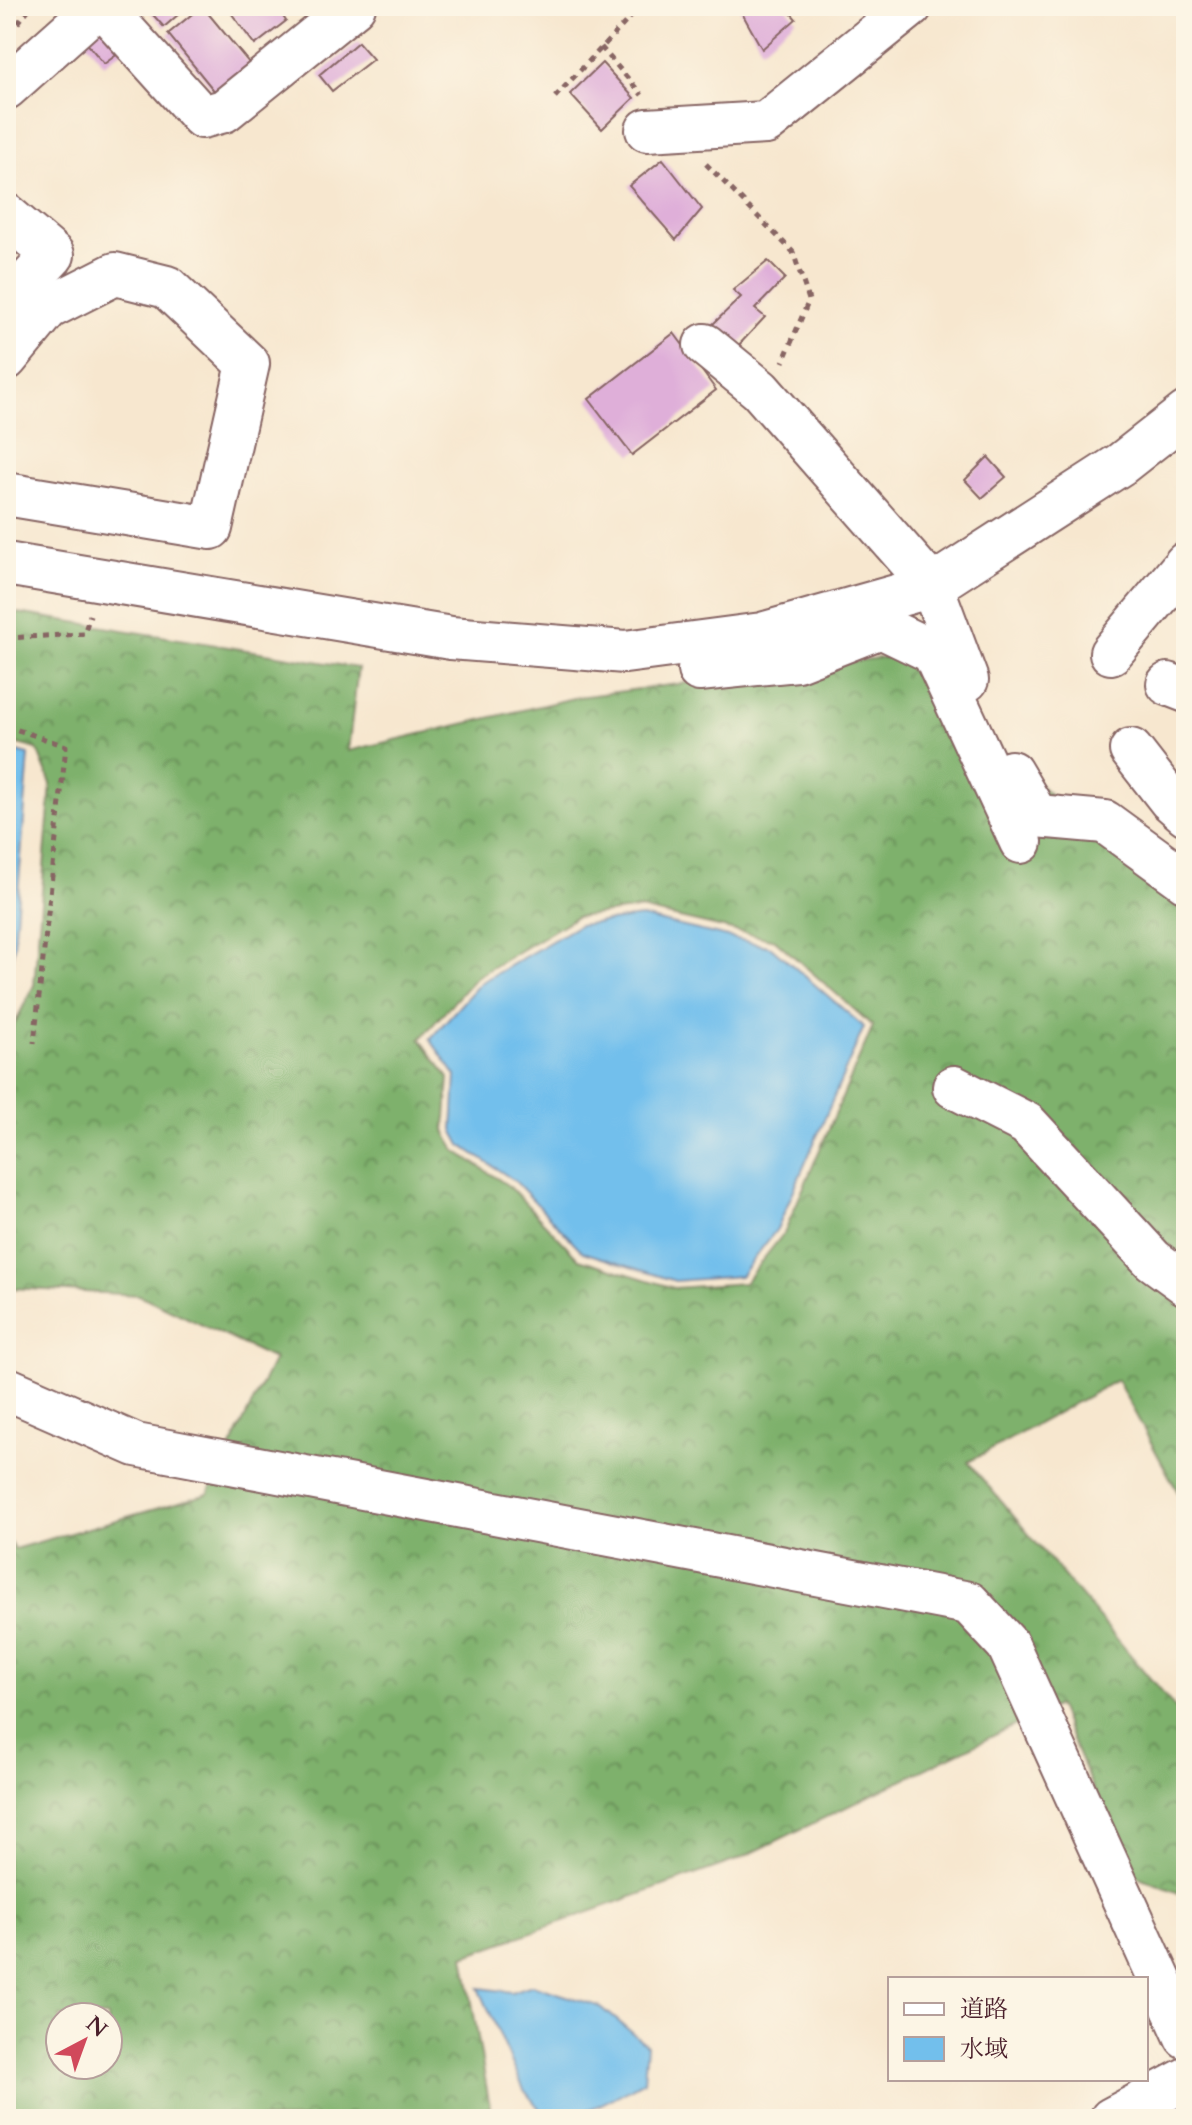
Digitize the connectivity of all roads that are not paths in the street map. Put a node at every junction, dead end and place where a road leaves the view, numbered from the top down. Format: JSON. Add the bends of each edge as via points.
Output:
{"nodes":[{"id":1,"x":100,"y":6,"type":"edge"},
{"id":2,"x":354,"y":6,"type":"edge"},
{"id":3,"x":911,"y":6,"type":"edge"},
{"id":4,"x":6,"y":88,"type":"edge"},
{"id":5,"x":659,"y":129,"type":"road end"},
{"id":6,"x":6,"y":215,"type":"edge"},
{"id":7,"x":6,"y":305,"type":"edge"},
{"id":8,"x":705,"y":345,"type":"dead end"},
{"id":9,"x":6,"y":359,"type":"edge"},
{"id":10,"x":1186,"y":413,"type":"edge"},
{"id":11,"x":6,"y":494,"type":"edge"},
{"id":12,"x":55,"y":502,"type":"junction"},
{"id":13,"x":1186,"y":563,"type":"edge"},
{"id":14,"x":24,"y":580,"type":"edge"},
{"id":15,"x":950,"y":608,"type":"junction"},
{"id":16,"x":905,"y":639,"type":"junction"},
{"id":17,"x":1111,"y":653,"type":"dead end"},
{"id":18,"x":1131,"y":750,"type":"dead end"},
{"id":19,"x":1186,"y":814,"type":"edge"},
{"id":20,"x":1021,"y":842,"type":"dead end"},
{"id":21,"x":1186,"y":881,"type":"edge"},
{"id":22,"x":954,"y":1087,"type":"dead end"},
{"id":23,"x":1186,"y":1284,"type":"edge"},
{"id":24,"x":6,"y":1388,"type":"edge"},
{"id":25,"x":1186,"y":2037,"type":"edge"},
{"id":26,"x":1186,"y":2079,"type":"edge"},
{"id":27,"x":1111,"y":2119,"type":"edge"}],
"edges":[{"from":1,"to":2,"type":"street","via":[[202,117],[224,111]]},
{"from":1,"to":4,"type":"street"},
{"from":3,"to":5,"type":"street","via":[[766,123]]},
{"from":6,"to":7,"type":"street","via":[[53,255]]},
{"from":8,"to":15,"type":"street","via":[[760,390]]},
{"from":9,"to":12,"type":"street","via":[[48,308],[115,274],[167,287],[248,364],[211,528]]},
{"from":10,"to":15,"type":"street"},
{"from":11,"to":12,"type":"street"},
{"from":12,"to":14,"type":"street"},
{"from":13,"to":17,"type":"street"},
{"from":14,"to":15,"type":"street","via":[[451,638],[625,652]]},
{"from":14,"to":16,"type":"street","via":[[93,607],[423,655],[594,673],[797,660],[881,627]]},
{"from":15,"to":16,"type":"street"},
{"from":15,"to":21,"type":"street","via":[[983,723],[1037,816],[1105,822]]},
{"from":16,"to":20,"type":"street","via":[[933,652]]},
{"from":18,"to":19,"type":"street"},
{"from":22,"to":23,"type":"street","via":[[1027,1124],[1153,1260]]},
{"from":24,"to":25,"type":"street","via":[[136,1445],[969,1603],[1008,1645]]},
{"from":26,"to":27,"type":"street"}]}
